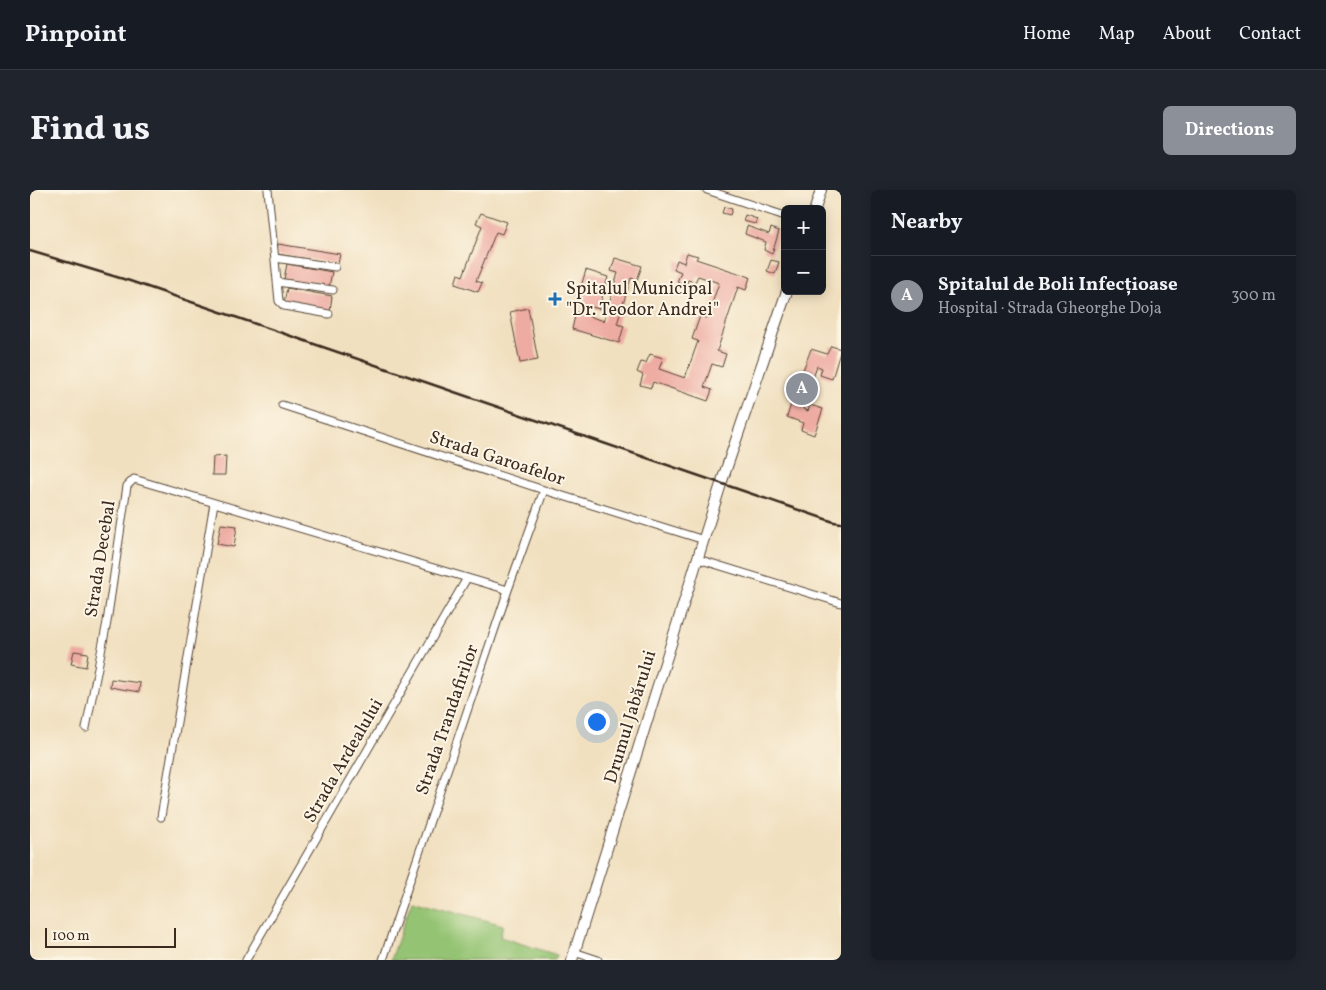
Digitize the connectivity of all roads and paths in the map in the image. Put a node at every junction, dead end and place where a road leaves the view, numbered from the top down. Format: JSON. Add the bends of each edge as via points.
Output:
{"nodes":[{"id":1,"x":268,"y":190,"type":"edge"},
{"id":2,"x":707,"y":190,"type":"edge"},
{"id":3,"x":821,"y":190,"type":"edge"},
{"id":4,"x":816,"y":205,"type":"edge"},
{"id":5,"x":781,"y":215,"type":"edge"},
{"id":6,"x":275,"y":258,"type":"junction"},
{"id":7,"x":335,"y":267,"type":"dead end"},
{"id":8,"x":277,"y":282,"type":"junction"},
{"id":9,"x":333,"y":290,"type":"dead end"},
{"id":10,"x":786,"y":295,"type":"edge"},
{"id":11,"x":329,"y":314,"type":"dead end"},
{"id":12,"x":282,"y":405,"type":"dead end"},
{"id":13,"x":544,"y":490,"type":"junction"},
{"id":14,"x":214,"y":503,"type":"junction"},
{"id":15,"x":704,"y":540,"type":"junction"},
{"id":16,"x":698,"y":559,"type":"junction"},
{"id":17,"x":467,"y":578,"type":"junction"},
{"id":18,"x":508,"y":590,"type":"junction"},
{"id":19,"x":841,"y":603,"type":"edge"},
{"id":20,"x":86,"y":728,"type":"dead end"},
{"id":21,"x":161,"y":817,"type":"dead end"},
{"id":22,"x":573,"y":956,"type":"edge"},
{"id":23,"x":246,"y":960,"type":"edge"},
{"id":24,"x":383,"y":960,"type":"edge"},
{"id":25,"x":598,"y":960,"type":"edge"}],
"edges":[{"from":1,"to":6,"type":"street"},
{"from":2,"to":5,"type":"street"},
{"from":3,"to":4,"type":"main road"},
{"from":6,"to":7,"type":"street"},
{"from":6,"to":8,"type":"street"},
{"from":8,"to":9,"type":"street"},
{"from":8,"to":11,"type":"street","via":[[279,301],[284,306]]},
{"from":10,"to":15,"type":"main road","name":"Drumul Jabărului"},
{"from":12,"to":13,"type":"street","name":"Strada Garoafelor"},
{"from":13,"to":15,"type":"street","name":"Strada Garoafelor"},
{"from":13,"to":18,"type":"street","name":"Strada Trandafirilor"},
{"from":14,"to":17,"type":"street","name":"Strada Decebal"},
{"from":14,"to":20,"type":"street","name":"Strada Decebal","via":[[134,479],[127,486],[107,622]]},
{"from":14,"to":21,"type":"street"},
{"from":15,"to":16,"type":"main road","name":"Drumul Jabărului"},
{"from":16,"to":19,"type":"street"},
{"from":16,"to":22,"type":"main road","name":"Drumul Jabărului"},
{"from":17,"to":18,"type":"street","name":"Strada Decebal"},
{"from":17,"to":23,"type":"street","name":"Strada Ardealului"},
{"from":18,"to":24,"type":"street","name":"Strada Trandafirilor"},
{"from":22,"to":25,"type":"street"}]}
